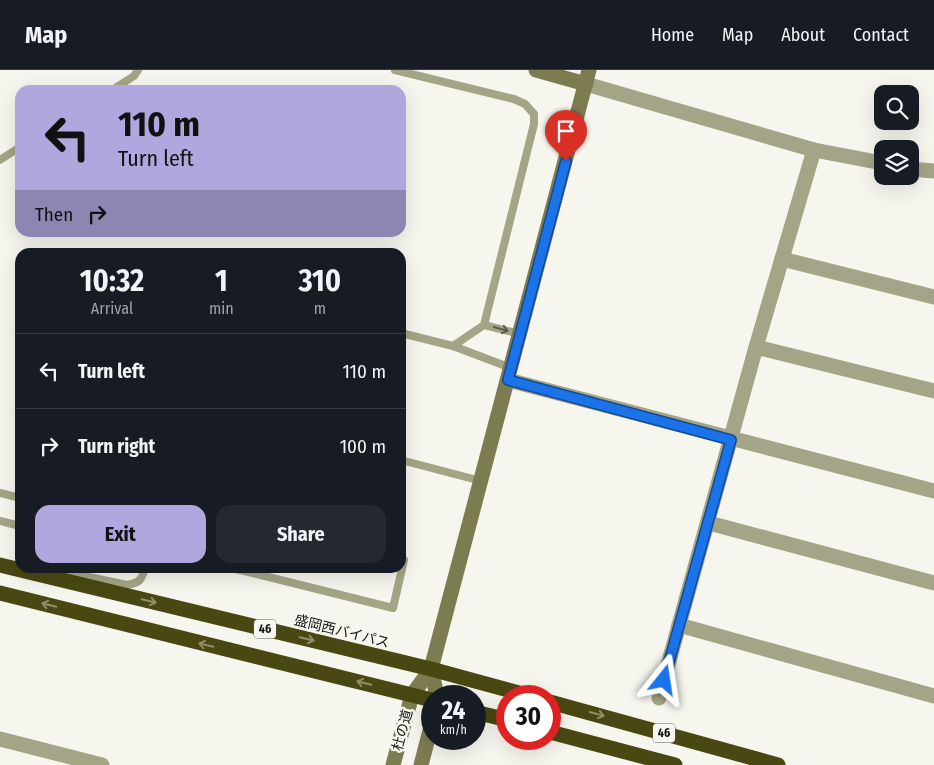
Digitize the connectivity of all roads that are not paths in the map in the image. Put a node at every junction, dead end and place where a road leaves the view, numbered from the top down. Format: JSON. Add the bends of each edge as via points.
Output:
{"nodes":[{"id":1,"x":138,"y":70,"type":"edge"},
{"id":2,"x":395,"y":70,"type":"edge"},
{"id":3,"x":536,"y":70,"type":"edge"},
{"id":4,"x":588,"y":77,"type":"edge"},
{"id":5,"x":120,"y":85,"type":"edge"},
{"id":6,"x":15,"y":150,"type":"edge"},
{"id":7,"x":814,"y":150,"type":"junction"},
{"id":8,"x":0,"y":160,"type":"edge"},
{"id":9,"x":874,"y":162,"type":"edge"},
{"id":10,"x":919,"y":170,"type":"edge"},
{"id":11,"x":934,"y":171,"type":"edge"},
{"id":12,"x":782,"y":259,"type":"junction"},
{"id":13,"x":934,"y":297,"type":"edge"},
{"id":14,"x":484,"y":325,"type":"junction"},
{"id":15,"x":406,"y":334,"type":"edge"},
{"id":16,"x":520,"y":334,"type":"junction"},
{"id":17,"x":453,"y":346,"type":"junction"},
{"id":18,"x":756,"y":347,"type":"junction"},
{"id":19,"x":509,"y":374,"type":"junction"},
{"id":20,"x":934,"y":391,"type":"edge"},
{"id":21,"x":731,"y":440,"type":"junction"},
{"id":22,"x":406,"y":461,"type":"edge"},
{"id":23,"x":481,"y":481,"type":"junction"},
{"id":24,"x":934,"y":491,"type":"edge"},
{"id":25,"x":0,"y":493,"type":"edge"},
{"id":26,"x":15,"y":497,"type":"edge"},
{"id":27,"x":0,"y":521,"type":"edge"},
{"id":28,"x":709,"y":523,"type":"junction"},
{"id":29,"x":15,"y":525,"type":"edge"},
{"id":30,"x":15,"y":561,"type":"edge"},
{"id":31,"x":2,"y":565,"type":"edge"},
{"id":32,"x":15,"y":568,"type":"edge"},
{"id":33,"x":35,"y":573,"type":"edge"},
{"id":34,"x":70,"y":573,"type":"edge"},
{"id":35,"x":144,"y":573,"type":"edge"},
{"id":36,"x":252,"y":573,"type":"edge"},
{"id":37,"x":401,"y":573,"type":"edge"},
{"id":38,"x":934,"y":583,"type":"edge"},
{"id":39,"x":0,"y":593,"type":"edge"},
{"id":40,"x":679,"y":624,"type":"junction"},
{"id":41,"x":431,"y":669,"type":"junction"},
{"id":42,"x":435,"y":685,"type":"edge"},
{"id":43,"x":496,"y":687,"type":"edge"},
{"id":44,"x":412,"y":695,"type":"junction"},
{"id":45,"x":934,"y":696,"type":"edge"},
{"id":46,"x":421,"y":697,"type":"edge"},
{"id":47,"x":659,"y":698,"type":"dead end"},
{"id":48,"x":561,"y":705,"type":"edge"},
{"id":49,"x":561,"y":735,"type":"edge"},
{"id":50,"x":0,"y":739,"type":"edge"},
{"id":51,"x":425,"y":750,"type":"edge"},
{"id":52,"x":75,"y":762,"type":"edge"},
{"id":53,"x":102,"y":765,"type":"edge"},
{"id":54,"x":393,"y":765,"type":"edge"},
{"id":55,"x":421,"y":765,"type":"edge"},
{"id":56,"x":675,"y":765,"type":"edge"},
{"id":57,"x":778,"y":765,"type":"edge"}],
"edges":[{"from":1,"to":5,"type":"lane"},
{"from":2,"to":14,"type":"lane","via":[[514,99],[525,104],[534,114]]},
{"from":3,"to":4,"type":"street"},
{"from":4,"to":7,"type":"street"},
{"from":4,"to":16,"type":"street"},
{"from":6,"to":8,"type":"lane"},
{"from":7,"to":9,"type":"street"},
{"from":7,"to":12,"type":"street"},
{"from":10,"to":11,"type":"street"},
{"from":12,"to":13,"type":"street"},
{"from":12,"to":18,"type":"street"},
{"from":14,"to":16,"type":"lane","one_way":true},
{"from":14,"to":17,"type":"lane"},
{"from":15,"to":17,"type":"lane"},
{"from":16,"to":19,"type":"street"},
{"from":17,"to":19,"type":"lane"},
{"from":18,"to":20,"type":"street"},
{"from":18,"to":21,"type":"street"},
{"from":19,"to":21,"type":"street"},
{"from":19,"to":23,"type":"street"},
{"from":21,"to":24,"type":"street"},
{"from":21,"to":28,"type":"street"},
{"from":22,"to":23,"type":"lane"},
{"from":23,"to":41,"type":"street"},
{"from":25,"to":26,"type":"lane"},
{"from":27,"to":29,"type":"lane"},
{"from":28,"to":38,"type":"street"},
{"from":28,"to":40,"type":"street"},
{"from":30,"to":31,"type":"lane"},
{"from":31,"to":32,"type":"highway","name":"盛岡西バイパス","number":"46","one_way":true},
{"from":33,"to":41,"type":"highway","name":"盛岡西バイパス","number":"46","one_way":true},
{"from":34,"to":35,"type":"lane","via":[[127,585],[136,584]]},
{"from":36,"to":37,"type":"lane","via":[[393,608]]},
{"from":44,"to":39,"type":"highway","number":"46","one_way":true},
{"from":40,"to":45,"type":"street"},
{"from":40,"to":47,"type":"street"},
{"from":41,"to":42,"type":"street"},
{"from":41,"to":43,"type":"highway","name":"盛岡西バイパス","number":"46"},
{"from":41,"to":44,"type":"street","name":"杜の道"},
{"from":44,"to":46,"type":"highway","number":"46"},
{"from":44,"to":54,"type":"street","name":"杜の道"},
{"from":48,"to":57,"type":"highway","number":"46","one_way":true},
{"from":49,"to":56,"type":"highway","number":"46"},
{"from":50,"to":52,"type":"street"},
{"from":51,"to":55,"type":"street","name":"杜の道"},
{"from":52,"to":53,"type":"street"}]}
